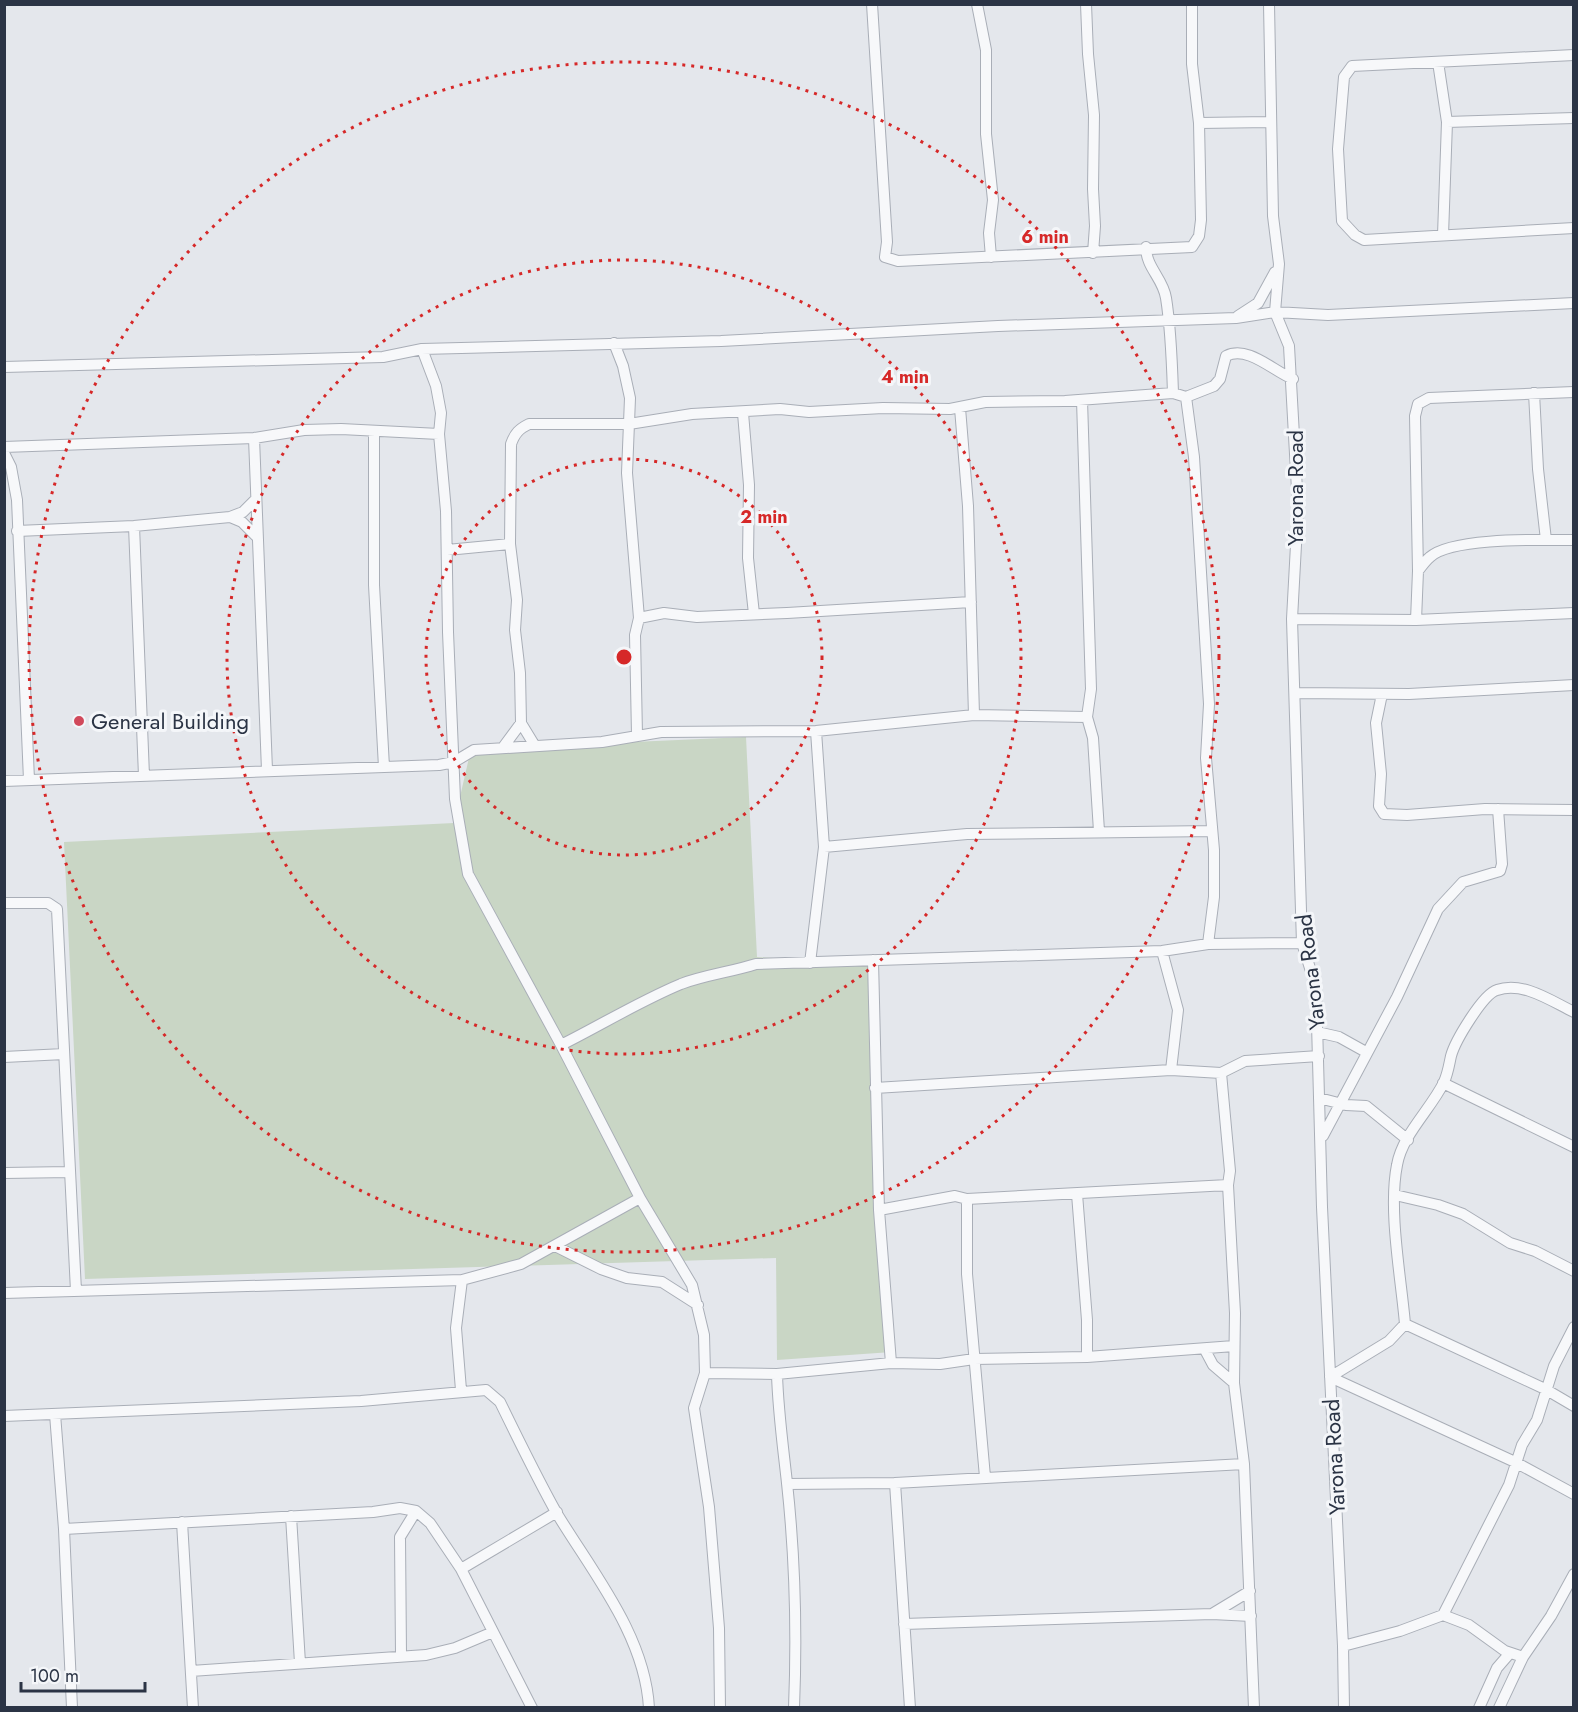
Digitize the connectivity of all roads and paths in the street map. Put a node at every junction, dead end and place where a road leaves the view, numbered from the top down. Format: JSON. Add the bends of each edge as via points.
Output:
{"nodes":[{"id":1,"x":872,"y":4,"type":"edge"},
{"id":2,"x":976,"y":4,"type":"edge"},
{"id":3,"x":1086,"y":4,"type":"edge"},
{"id":4,"x":1192,"y":4,"type":"edge"},
{"id":5,"x":1269,"y":4,"type":"edge"},
{"id":6,"x":1574,"y":55,"type":"edge"},
{"id":7,"x":1438,"y":62,"type":"junction"},
{"id":8,"x":1574,"y":118,"type":"edge"},
{"id":9,"x":1270,"y":122,"type":"junction"},
{"id":10,"x":1447,"y":122,"type":"junction"},
{"id":11,"x":1199,"y":123,"type":"junction"},
{"id":12,"x":1574,"y":228,"type":"edge"},
{"id":13,"x":1443,"y":235,"type":"junction"},
{"id":14,"x":1146,"y":247,"type":"junction"},
{"id":15,"x":1093,"y":253,"type":"junction"},
{"id":16,"x":991,"y":257,"type":"junction"},
{"id":17,"x":1279,"y":264,"type":"junction"},
{"id":18,"x":1574,"y":303,"type":"edge"},
{"id":19,"x":1275,"y":312,"type":"junction"},
{"id":20,"x":1236,"y":318,"type":"junction"},
{"id":21,"x":1168,"y":320,"type":"junction"},
{"id":22,"x":614,"y":343,"type":"junction"},
{"id":23,"x":422,"y":349,"type":"junction"},
{"id":24,"x":4,"y":367,"type":"edge"},
{"id":25,"x":1293,"y":379,"type":"junction"},
{"id":26,"x":1574,"y":392,"type":"edge"},
{"id":27,"x":1173,"y":393,"type":"junction"},
{"id":28,"x":1534,"y":393,"type":"junction"},
{"id":29,"x":1186,"y":397,"type":"junction"},
{"id":30,"x":1082,"y":400,"type":"junction"},
{"id":31,"x":960,"y":408,"type":"junction"},
{"id":32,"x":743,"y":413,"type":"junction"},
{"id":33,"x":629,"y":424,"type":"junction"},
{"id":34,"x":374,"y":430,"type":"junction"},
{"id":35,"x":439,"y":434,"type":"junction"},
{"id":36,"x":254,"y":438,"type":"junction"},
{"id":37,"x":4,"y":447,"type":"edge"},
{"id":38,"x":4,"y":453,"type":"edge"},
{"id":39,"x":254,"y":501,"type":"junction"},
{"id":40,"x":230,"y":517,"type":"junction"},
{"id":41,"x":134,"y":526,"type":"junction"},
{"id":42,"x":17,"y":531,"type":"junction"},
{"id":43,"x":256,"y":537,"type":"junction"},
{"id":44,"x":1546,"y":540,"type":"junction"},
{"id":45,"x":1574,"y":540,"type":"edge"},
{"id":46,"x":510,"y":544,"type":"junction"},
{"id":47,"x":447,"y":550,"type":"junction"},
{"id":48,"x":1418,"y":571,"type":"junction"},
{"id":49,"x":972,"y":602,"type":"junction"},
{"id":50,"x":1574,"y":613,"type":"edge"},
{"id":51,"x":754,"y":614,"type":"junction"},
{"id":52,"x":639,"y":618,"type":"junction"},
{"id":53,"x":1292,"y":619,"type":"junction"},
{"id":54,"x":1416,"y":620,"type":"junction"},
{"id":55,"x":1574,"y":685,"type":"edge"},
{"id":56,"x":1295,"y":693,"type":"junction"},
{"id":57,"x":1382,"y":694,"type":"junction"},
{"id":58,"x":974,"y":715,"type":"junction"},
{"id":59,"x":1087,"y":717,"type":"junction"},
{"id":60,"x":521,"y":723,"type":"junction"},
{"id":61,"x":816,"y":730,"type":"junction"},
{"id":62,"x":637,"y":735,"type":"junction"},
{"id":63,"x":504,"y":746,"type":"junction"},
{"id":64,"x":535,"y":746,"type":"junction"},
{"id":65,"x":454,"y":762,"type":"junction"},
{"id":66,"x":384,"y":767,"type":"junction"},
{"id":67,"x":267,"y":770,"type":"junction"},
{"id":68,"x":144,"y":776,"type":"junction"},
{"id":69,"x":29,"y":780,"type":"junction"},
{"id":70,"x":4,"y":781,"type":"edge"},
{"id":71,"x":1498,"y":809,"type":"junction"},
{"id":72,"x":1574,"y":810,"type":"edge"},
{"id":73,"x":1099,"y":831,"type":"junction"},
{"id":74,"x":1212,"y":831,"type":"junction"},
{"id":75,"x":824,"y":847,"type":"junction"},
{"id":76,"x":4,"y":903,"type":"edge"},
{"id":77,"x":1208,"y":944,"type":"junction"},
{"id":78,"x":1302,"y":944,"type":"junction"},
{"id":79,"x":1162,"y":951,"type":"junction"},
{"id":80,"x":873,"y":960,"type":"junction"},
{"id":81,"x":810,"y":963,"type":"junction"},
{"id":82,"x":1574,"y":1012,"type":"edge"},
{"id":83,"x":1317,"y":1032,"type":"junction"},
{"id":84,"x":561,"y":1045,"type":"junction"},
{"id":85,"x":1366,"y":1052,"type":"junction"},
{"id":86,"x":64,"y":1054,"type":"junction"},
{"id":87,"x":1319,"y":1056,"type":"junction"},
{"id":88,"x":4,"y":1057,"type":"edge"},
{"id":89,"x":1171,"y":1070,"type":"junction"},
{"id":90,"x":1221,"y":1073,"type":"junction"},
{"id":91,"x":1443,"y":1083,"type":"junction"},
{"id":92,"x":875,"y":1088,"type":"junction"},
{"id":93,"x":1319,"y":1098,"type":"junction"},
{"id":94,"x":1340,"y":1101,"type":"junction"},
{"id":95,"x":1322,"y":1139,"type":"junction"},
{"id":96,"x":1408,"y":1140,"type":"junction"},
{"id":97,"x":1574,"y":1147,"type":"edge"},
{"id":98,"x":70,"y":1172,"type":"junction"},
{"id":99,"x":4,"y":1173,"type":"edge"},
{"id":100,"x":1228,"y":1185,"type":"junction"},
{"id":101,"x":1077,"y":1194,"type":"junction"},
{"id":102,"x":1395,"y":1195,"type":"junction"},
{"id":103,"x":640,"y":1198,"type":"junction"},
{"id":104,"x":967,"y":1199,"type":"junction"},
{"id":105,"x":879,"y":1210,"type":"junction"},
{"id":106,"x":555,"y":1246,"type":"junction"},
{"id":107,"x":1574,"y":1271,"type":"edge"},
{"id":108,"x":462,"y":1280,"type":"junction"},
{"id":109,"x":446,"y":1282,"type":"junction"},
{"id":110,"x":76,"y":1291,"type":"junction"},
{"id":111,"x":4,"y":1293,"type":"edge"},
{"id":112,"x":458,"y":1298,"type":"junction"},
{"id":113,"x":698,"y":1305,"type":"junction"},
{"id":114,"x":1405,"y":1323,"type":"junction"},
{"id":115,"x":1574,"y":1327,"type":"edge"},
{"id":116,"x":1234,"y":1346,"type":"junction"},
{"id":117,"x":1205,"y":1350,"type":"junction"},
{"id":118,"x":1087,"y":1357,"type":"junction"},
{"id":119,"x":974,"y":1359,"type":"junction"},
{"id":120,"x":891,"y":1363,"type":"junction"},
{"id":121,"x":705,"y":1373,"type":"junction"},
{"id":122,"x":777,"y":1374,"type":"junction"},
{"id":123,"x":1330,"y":1377,"type":"junction"},
{"id":124,"x":1234,"y":1383,"type":"junction"},
{"id":125,"x":1545,"y":1389,"type":"junction"},
{"id":126,"x":461,"y":1390,"type":"junction"},
{"id":127,"x":1574,"y":1406,"type":"edge"},
{"id":128,"x":55,"y":1414,"type":"junction"},
{"id":129,"x":4,"y":1416,"type":"edge"},
{"id":130,"x":1515,"y":1462,"type":"junction"},
{"id":131,"x":1244,"y":1464,"type":"junction"},
{"id":132,"x":985,"y":1477,"type":"junction"},
{"id":133,"x":895,"y":1483,"type":"junction"},
{"id":134,"x":787,"y":1484,"type":"junction"},
{"id":135,"x":1574,"y":1494,"type":"edge"},
{"id":136,"x":416,"y":1511,"type":"junction"},
{"id":137,"x":556,"y":1512,"type":"junction"},
{"id":138,"x":291,"y":1516,"type":"junction"},
{"id":139,"x":182,"y":1522,"type":"junction"},
{"id":140,"x":64,"y":1529,"type":"junction"},
{"id":141,"x":461,"y":1569,"type":"junction"},
{"id":142,"x":1574,"y":1574,"type":"edge"},
{"id":143,"x":1250,"y":1591,"type":"junction"},
{"id":144,"x":1212,"y":1614,"type":"junction"},
{"id":145,"x":1251,"y":1616,"type":"junction"},
{"id":146,"x":1443,"y":1616,"type":"junction"},
{"id":147,"x":904,"y":1624,"type":"junction"},
{"id":148,"x":493,"y":1632,"type":"junction"},
{"id":149,"x":1343,"y":1646,"type":"junction"},
{"id":150,"x":1510,"y":1653,"type":"junction"},
{"id":151,"x":401,"y":1655,"type":"junction"},
{"id":152,"x":1523,"y":1657,"type":"junction"},
{"id":153,"x":300,"y":1663,"type":"junction"},
{"id":154,"x":191,"y":1671,"type":"junction"},
{"id":155,"x":72,"y":1707,"type":"edge"},
{"id":156,"x":194,"y":1707,"type":"edge"},
{"id":157,"x":532,"y":1707,"type":"edge"},
{"id":158,"x":648,"y":1707,"type":"edge"},
{"id":159,"x":720,"y":1707,"type":"edge"},
{"id":160,"x":794,"y":1707,"type":"edge"},
{"id":161,"x":910,"y":1707,"type":"edge"},
{"id":162,"x":1254,"y":1707,"type":"edge"},
{"id":163,"x":1344,"y":1707,"type":"edge"},
{"id":164,"x":1479,"y":1707,"type":"edge"},
{"id":165,"x":1498,"y":1707,"type":"edge"}],
"edges":[{"from":1,"to":16,"type":"street","via":[[885,257],[898,261]]},
{"from":2,"to":16,"type":"street","via":[[986,50],[986,134],[993,200]]},
{"from":3,"to":15,"type":"street","via":[[1094,115]]},
{"from":4,"to":11,"type":"street","via":[[1192,64]]},
{"from":5,"to":9,"type":"street"},
{"from":6,"to":7,"type":"street"},
{"from":7,"to":10,"type":"street"},
{"from":7,"to":13,"type":"street","via":[[1352,66],[1344,77],[1338,149],[1342,221],[1355,236],[1364,240]]},
{"from":8,"to":10,"type":"street"},
{"from":9,"to":11,"type":"street"},
{"from":9,"to":17,"type":"street"},
{"from":10,"to":13,"type":"street"},
{"from":11,"to":14,"type":"street","via":[[1198,240],[1192,246]]},
{"from":12,"to":13,"type":"street"},
{"from":14,"to":15,"type":"street"},
{"from":14,"to":21,"type":"street","via":[[1146,260],[1166,297]]},
{"from":15,"to":16,"type":"street"},
{"from":17,"to":19,"type":"street"},
{"from":17,"to":20,"type":"street","via":[[1258,303]]},
{"from":18,"to":19,"type":"street","via":[[1328,315]]},
{"from":19,"to":20,"type":"street"},
{"from":19,"to":25,"type":"street","name":"Yarona Road","via":[[1289,346]]},
{"from":20,"to":21,"type":"street"},
{"from":21,"to":22,"type":"street"},
{"from":21,"to":27,"type":"street"},
{"from":22,"to":23,"type":"street"},
{"from":22,"to":33,"type":"street","via":[[627,380]]},
{"from":23,"to":24,"type":"street","via":[[383,357]]},
{"from":23,"to":35,"type":"street","via":[[436,386],[441,413]]},
{"from":25,"to":29,"type":"street","via":[[1242,353],[1231,354],[1226,356],[1214,386]]},
{"from":25,"to":53,"type":"street","name":"Yarona Road","via":[[1298,508]]},
{"from":26,"to":28,"type":"street"},
{"from":27,"to":29,"type":"street"},
{"from":27,"to":30,"type":"street"},
{"from":28,"to":44,"type":"street"},
{"from":28,"to":48,"type":"street","via":[[1429,398],[1418,404]]},
{"from":29,"to":74,"type":"street","via":[[1194,457],[1209,705],[1206,758]]},
{"from":30,"to":31,"type":"street","via":[[986,402]]},
{"from":30,"to":59,"type":"street","via":[[1091,689]]},
{"from":31,"to":32,"type":"street"},
{"from":31,"to":49,"type":"street"},
{"from":32,"to":33,"type":"street","via":[[692,414]]},
{"from":32,"to":51,"type":"street"},
{"from":33,"to":46,"type":"street","via":[[529,424],[515,434],[511,444]]},
{"from":33,"to":52,"type":"street","via":[[627,473]]},
{"from":34,"to":35,"type":"street"},
{"from":34,"to":36,"type":"street","via":[[304,430]]},
{"from":34,"to":66,"type":"street","via":[[374,576]]},
{"from":35,"to":47,"type":"street"},
{"from":36,"to":37,"type":"street"},
{"from":36,"to":39,"type":"street"},
{"from":38,"to":42,"type":"street","via":[[14,482]]},
{"from":39,"to":40,"type":"street","via":[[243,512]]},
{"from":39,"to":43,"type":"street"},
{"from":40,"to":41,"type":"street"},
{"from":40,"to":43,"type":"street","via":[[242,522]]},
{"from":41,"to":42,"type":"street"},
{"from":41,"to":68,"type":"street"},
{"from":42,"to":69,"type":"street"},
{"from":43,"to":67,"type":"street"},
{"from":44,"to":45,"type":"street"},
{"from":44,"to":48,"type":"street","via":[[1471,543],[1443,549]]},
{"from":46,"to":47,"type":"street"},
{"from":46,"to":60,"type":"street","via":[[517,600]]},
{"from":47,"to":65,"type":"street"},
{"from":48,"to":54,"type":"street"},
{"from":49,"to":51,"type":"street"},
{"from":49,"to":58,"type":"street"},
{"from":50,"to":54,"type":"street"},
{"from":51,"to":52,"type":"street","via":[[696,617],[664,613]]},
{"from":52,"to":62,"type":"street","via":[[635,635]]},
{"from":53,"to":54,"type":"street"},
{"from":53,"to":56,"type":"street","name":"Yarona Road"},
{"from":55,"to":57,"type":"street"},
{"from":56,"to":57,"type":"street"},
{"from":56,"to":78,"type":"street","name":"Yarona Road"},
{"from":57,"to":71,"type":"street","via":[[1376,723],[1381,774],[1379,806],[1384,814]]},
{"from":58,"to":59,"type":"street"},
{"from":58,"to":61,"type":"street"},
{"from":59,"to":73,"type":"street","via":[[1094,738]]},
{"from":60,"to":63,"type":"street"},
{"from":60,"to":64,"type":"street"},
{"from":61,"to":62,"type":"street"},
{"from":61,"to":75,"type":"street"},
{"from":62,"to":64,"type":"street","via":[[602,742]]},
{"from":63,"to":64,"type":"street"},
{"from":63,"to":65,"type":"street","via":[[474,750]]},
{"from":65,"to":66,"type":"street"},
{"from":65,"to":84,"type":"street","via":[[455,800],[468,874]]},
{"from":66,"to":67,"type":"street"},
{"from":67,"to":68,"type":"street"},
{"from":68,"to":69,"type":"street"},
{"from":69,"to":70,"type":"street"},
{"from":71,"to":72,"type":"street"},
{"from":71,"to":85,"type":"street","via":[[1500,872],[1463,882],[1438,909]]},
{"from":73,"to":74,"type":"street"},
{"from":73,"to":75,"type":"street","via":[[967,834]]},
{"from":74,"to":77,"type":"street","via":[[1214,897]]},
{"from":75,"to":81,"type":"street"},
{"from":76,"to":86,"type":"street","via":[[48,903],[57,909]]},
{"from":77,"to":78,"type":"street"},
{"from":77,"to":79,"type":"street"},
{"from":78,"to":83,"type":"street","name":"Yarona Road","via":[[1316,987]]},
{"from":79,"to":80,"type":"street"},
{"from":79,"to":89,"type":"street","via":[[1178,1010]]},
{"from":80,"to":81,"type":"street"},
{"from":80,"to":92,"type":"street"},
{"from":81,"to":84,"type":"street","via":[[756,964],[705,975]]},
{"from":82,"to":91,"type":"street","via":[[1524,988],[1495,990],[1462,1033]]},
{"from":83,"to":85,"type":"street","via":[[1339,1037]]},
{"from":83,"to":87,"type":"street","name":"Yarona Road"},
{"from":84,"to":103,"type":"street"},
{"from":85,"to":94,"type":"street"},
{"from":86,"to":88,"type":"street"},
{"from":86,"to":98,"type":"street"},
{"from":87,"to":90,"type":"street","via":[[1245,1061]]},
{"from":87,"to":93,"type":"street","name":"Yarona Road"},
{"from":89,"to":90,"type":"street"},
{"from":89,"to":92,"type":"street"},
{"from":90,"to":100,"type":"street"},
{"from":91,"to":96,"type":"street"},
{"from":91,"to":97,"type":"street"},
{"from":92,"to":105,"type":"street"},
{"from":93,"to":94,"type":"street"},
{"from":93,"to":95,"type":"street","name":"Yarona Road"},
{"from":94,"to":95,"type":"street"},
{"from":94,"to":96,"type":"street","via":[[1366,1106]]},
{"from":95,"to":123,"type":"street","name":"Yarona Road"},
{"from":96,"to":102,"type":"street","via":[[1396,1166]]},
{"from":98,"to":99,"type":"street"},
{"from":98,"to":110,"type":"street"},
{"from":100,"to":101,"type":"street"},
{"from":100,"to":116,"type":"street"},
{"from":101,"to":104,"type":"street"},
{"from":101,"to":118,"type":"street"},
{"from":102,"to":107,"type":"street","via":[[1463,1214],[1510,1243]]},
{"from":102,"to":114,"type":"street"},
{"from":103,"to":106,"type":"street"},
{"from":103,"to":113,"type":"street","via":[[692,1285]]},
{"from":104,"to":105,"type":"street","via":[[955,1196]]},
{"from":104,"to":119,"type":"street","via":[[967,1274]]},
{"from":105,"to":120,"type":"street"},
{"from":106,"to":108,"type":"street","via":[[521,1264]]},
{"from":106,"to":113,"type":"street","via":[[627,1278],[662,1282]]},
{"from":108,"to":109,"type":"street"},
{"from":108,"to":112,"type":"street"},
{"from":109,"to":110,"type":"street","via":[[376,1280]]},
{"from":109,"to":112,"type":"street"},
{"from":110,"to":111,"type":"street"},
{"from":112,"to":126,"type":"street"},
{"from":113,"to":121,"type":"street"},
{"from":114,"to":123,"type":"street","via":[[1389,1341]]},
{"from":114,"to":125,"type":"street"},
{"from":115,"to":125,"type":"street"},
{"from":116,"to":117,"type":"street"},
{"from":116,"to":124,"type":"street"},
{"from":117,"to":118,"type":"street"},
{"from":117,"to":124,"type":"street","via":[[1213,1365]]},
{"from":118,"to":119,"type":"street"},
{"from":119,"to":120,"type":"street","via":[[940,1364]]},
{"from":119,"to":132,"type":"street"},
{"from":120,"to":122,"type":"street"},
{"from":121,"to":122,"type":"street"},
{"from":121,"to":159,"type":"street","via":[[694,1408],[694,1423],[710,1519],[719,1628]]},
{"from":122,"to":134,"type":"street","via":[[778,1421]]},
{"from":123,"to":130,"type":"street"},
{"from":123,"to":149,"type":"street","name":"Yarona Road"},
{"from":124,"to":131,"type":"street"},
{"from":125,"to":127,"type":"street"},
{"from":125,"to":130,"type":"street","via":[[1536,1420]]},
{"from":126,"to":128,"type":"street","via":[[361,1401]]},
{"from":126,"to":137,"type":"street","via":[[486,1390],[500,1402]]},
{"from":128,"to":129,"type":"street"},
{"from":128,"to":140,"type":"street"},
{"from":130,"to":135,"type":"street"},
{"from":130,"to":146,"type":"street","via":[[1509,1485]]},
{"from":131,"to":132,"type":"street"},
{"from":131,"to":143,"type":"street"},
{"from":132,"to":133,"type":"street"},
{"from":133,"to":134,"type":"street"},
{"from":133,"to":147,"type":"street"},
{"from":134,"to":160,"type":"street","via":[[795,1623]]},
{"from":136,"to":138,"type":"street","via":[[400,1508]]},
{"from":136,"to":141,"type":"street","via":[[430,1523]]},
{"from":136,"to":151,"type":"street","via":[[400,1537]]},
{"from":137,"to":141,"type":"street"},
{"from":137,"to":158,"type":"street","via":[[621,1619],[647,1683]]},
{"from":138,"to":139,"type":"street"},
{"from":138,"to":153,"type":"street"},
{"from":139,"to":140,"type":"street"},
{"from":139,"to":154,"type":"street"},
{"from":140,"to":155,"type":"street"},
{"from":141,"to":148,"type":"street"},
{"from":142,"to":152,"type":"street"},
{"from":143,"to":144,"type":"street"},
{"from":143,"to":145,"type":"street"},
{"from":144,"to":145,"type":"street"},
{"from":144,"to":147,"type":"street"},
{"from":145,"to":162,"type":"street"},
{"from":146,"to":149,"type":"street"},
{"from":146,"to":150,"type":"street","via":[[1469,1625]]},
{"from":147,"to":161,"type":"street"},
{"from":148,"to":151,"type":"street","via":[[455,1648],[426,1655]]},
{"from":148,"to":157,"type":"street"},
{"from":149,"to":163,"type":"street","name":"Yarona Road"},
{"from":150,"to":152,"type":"street"},
{"from":150,"to":164,"type":"street","via":[[1497,1668]]},
{"from":151,"to":153,"type":"street"},
{"from":152,"to":165,"type":"street"},
{"from":153,"to":154,"type":"street"},
{"from":154,"to":156,"type":"street"}]}
